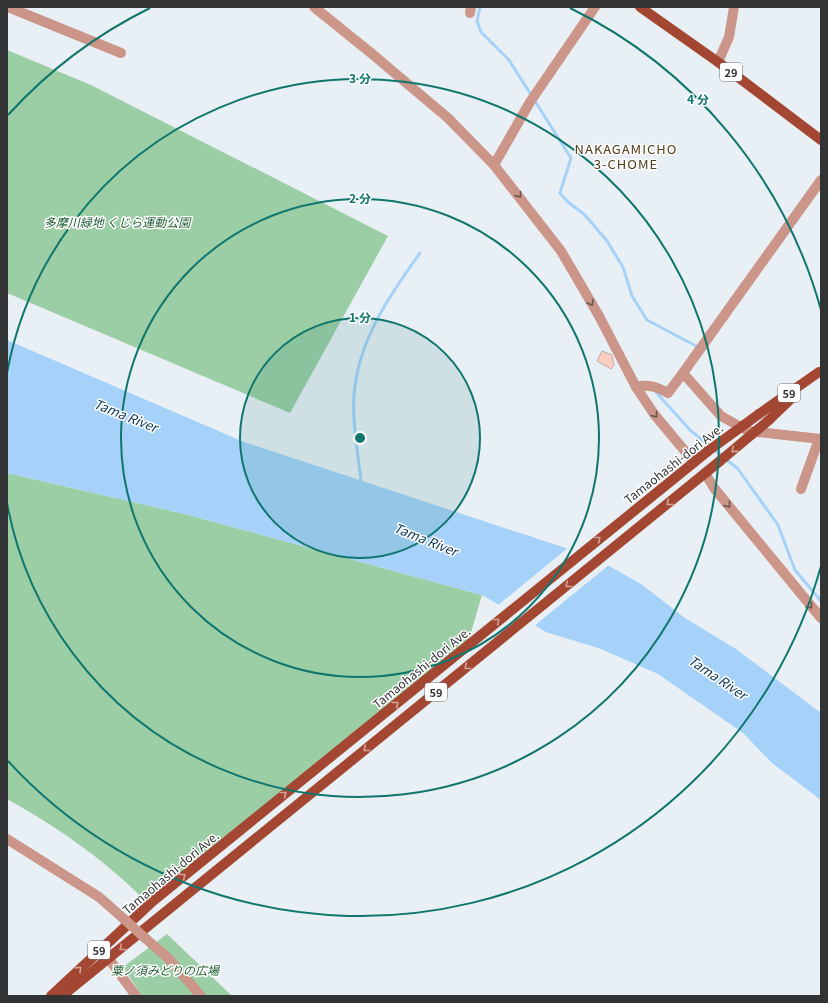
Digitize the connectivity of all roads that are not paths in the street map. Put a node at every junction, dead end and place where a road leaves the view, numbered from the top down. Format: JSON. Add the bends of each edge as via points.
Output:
{"nodes":[{"id":1,"x":8,"y":7,"type":"edge"},
{"id":2,"x":314,"y":7,"type":"edge"},
{"id":3,"x":595,"y":7,"type":"edge"},
{"id":4,"x":640,"y":7,"type":"edge"},
{"id":5,"x":734,"y":7,"type":"edge"},
{"id":6,"x":121,"y":53,"type":"dead end"},
{"id":7,"x":718,"y":62,"type":"junction"},
{"id":8,"x":821,"y":140,"type":"edge"},
{"id":9,"x":494,"y":165,"type":"junction"},
{"id":10,"x":821,"y":180,"type":"edge"},
{"id":11,"x":820,"y":371,"type":"edge"},
{"id":12,"x":683,"y":372,"type":"junction"},
{"id":13,"x":640,"y":386,"type":"junction"},
{"id":14,"x":820,"y":439,"type":"edge"},
{"id":15,"x":691,"y":464,"type":"junction"},
{"id":16,"x":702,"y":476,"type":"junction"},
{"id":17,"x":801,"y":489,"type":"dead end"},
{"id":18,"x":821,"y":618,"type":"edge"},
{"id":19,"x":7,"y":839,"type":"edge"},
{"id":20,"x":110,"y":959,"type":"junction"},
{"id":21,"x":51,"y":996,"type":"edge"},
{"id":22,"x":62,"y":996,"type":"edge"},
{"id":23,"x":136,"y":996,"type":"edge"},
{"id":24,"x":201,"y":996,"type":"edge"}],
"edges":[{"from":1,"to":6,"type":"street"},
{"from":2,"to":9,"type":"street","via":[[448,118]]},
{"from":3,"to":9,"type":"street","via":[[530,102]]},
{"from":4,"to":7,"type":"main road","number":"29"},
{"from":5,"to":7,"type":"street","via":[[729,37]]},
{"from":7,"to":8,"type":"main road","number":"29"},
{"from":9,"to":13,"type":"street","one_way":true,"via":[[561,251]]},
{"from":10,"to":12,"type":"street"},
{"from":11,"to":15,"type":"main road","name":"Tamaohashi-dori Ave.","number":"59","bridge":true},
{"from":11,"to":16,"type":"main road","name":"Tamaohashi-dori Ave.","number":"59","one_way":true,"bridge":true,"via":[[769,420]]},
{"from":12,"to":13,"type":"street","via":[[668,393],[657,387]]},
{"from":12,"to":14,"type":"street","via":[[721,416],[748,431]]},
{"from":13,"to":15,"type":"street","one_way":true,"via":[[654,414]]},
{"from":14,"to":17,"type":"street"},
{"from":21,"to":15,"type":"main road","name":"Tamaohashi-dori Ave.","number":"59","one_way":true,"via":[[153,901]]},
{"from":16,"to":18,"type":"street","one_way":true},
{"from":16,"to":20,"type":"main road","name":"Tamaohashi-dori Ave.","number":"59","one_way":true},
{"from":19,"to":24,"type":"street","bridge":true,"via":[[99,897],[169,959]]},
{"from":20,"to":22,"type":"main road","name":"Tamaohashi-dori Ave.","number":"59"},
{"from":20,"to":23,"type":"street"}]}
